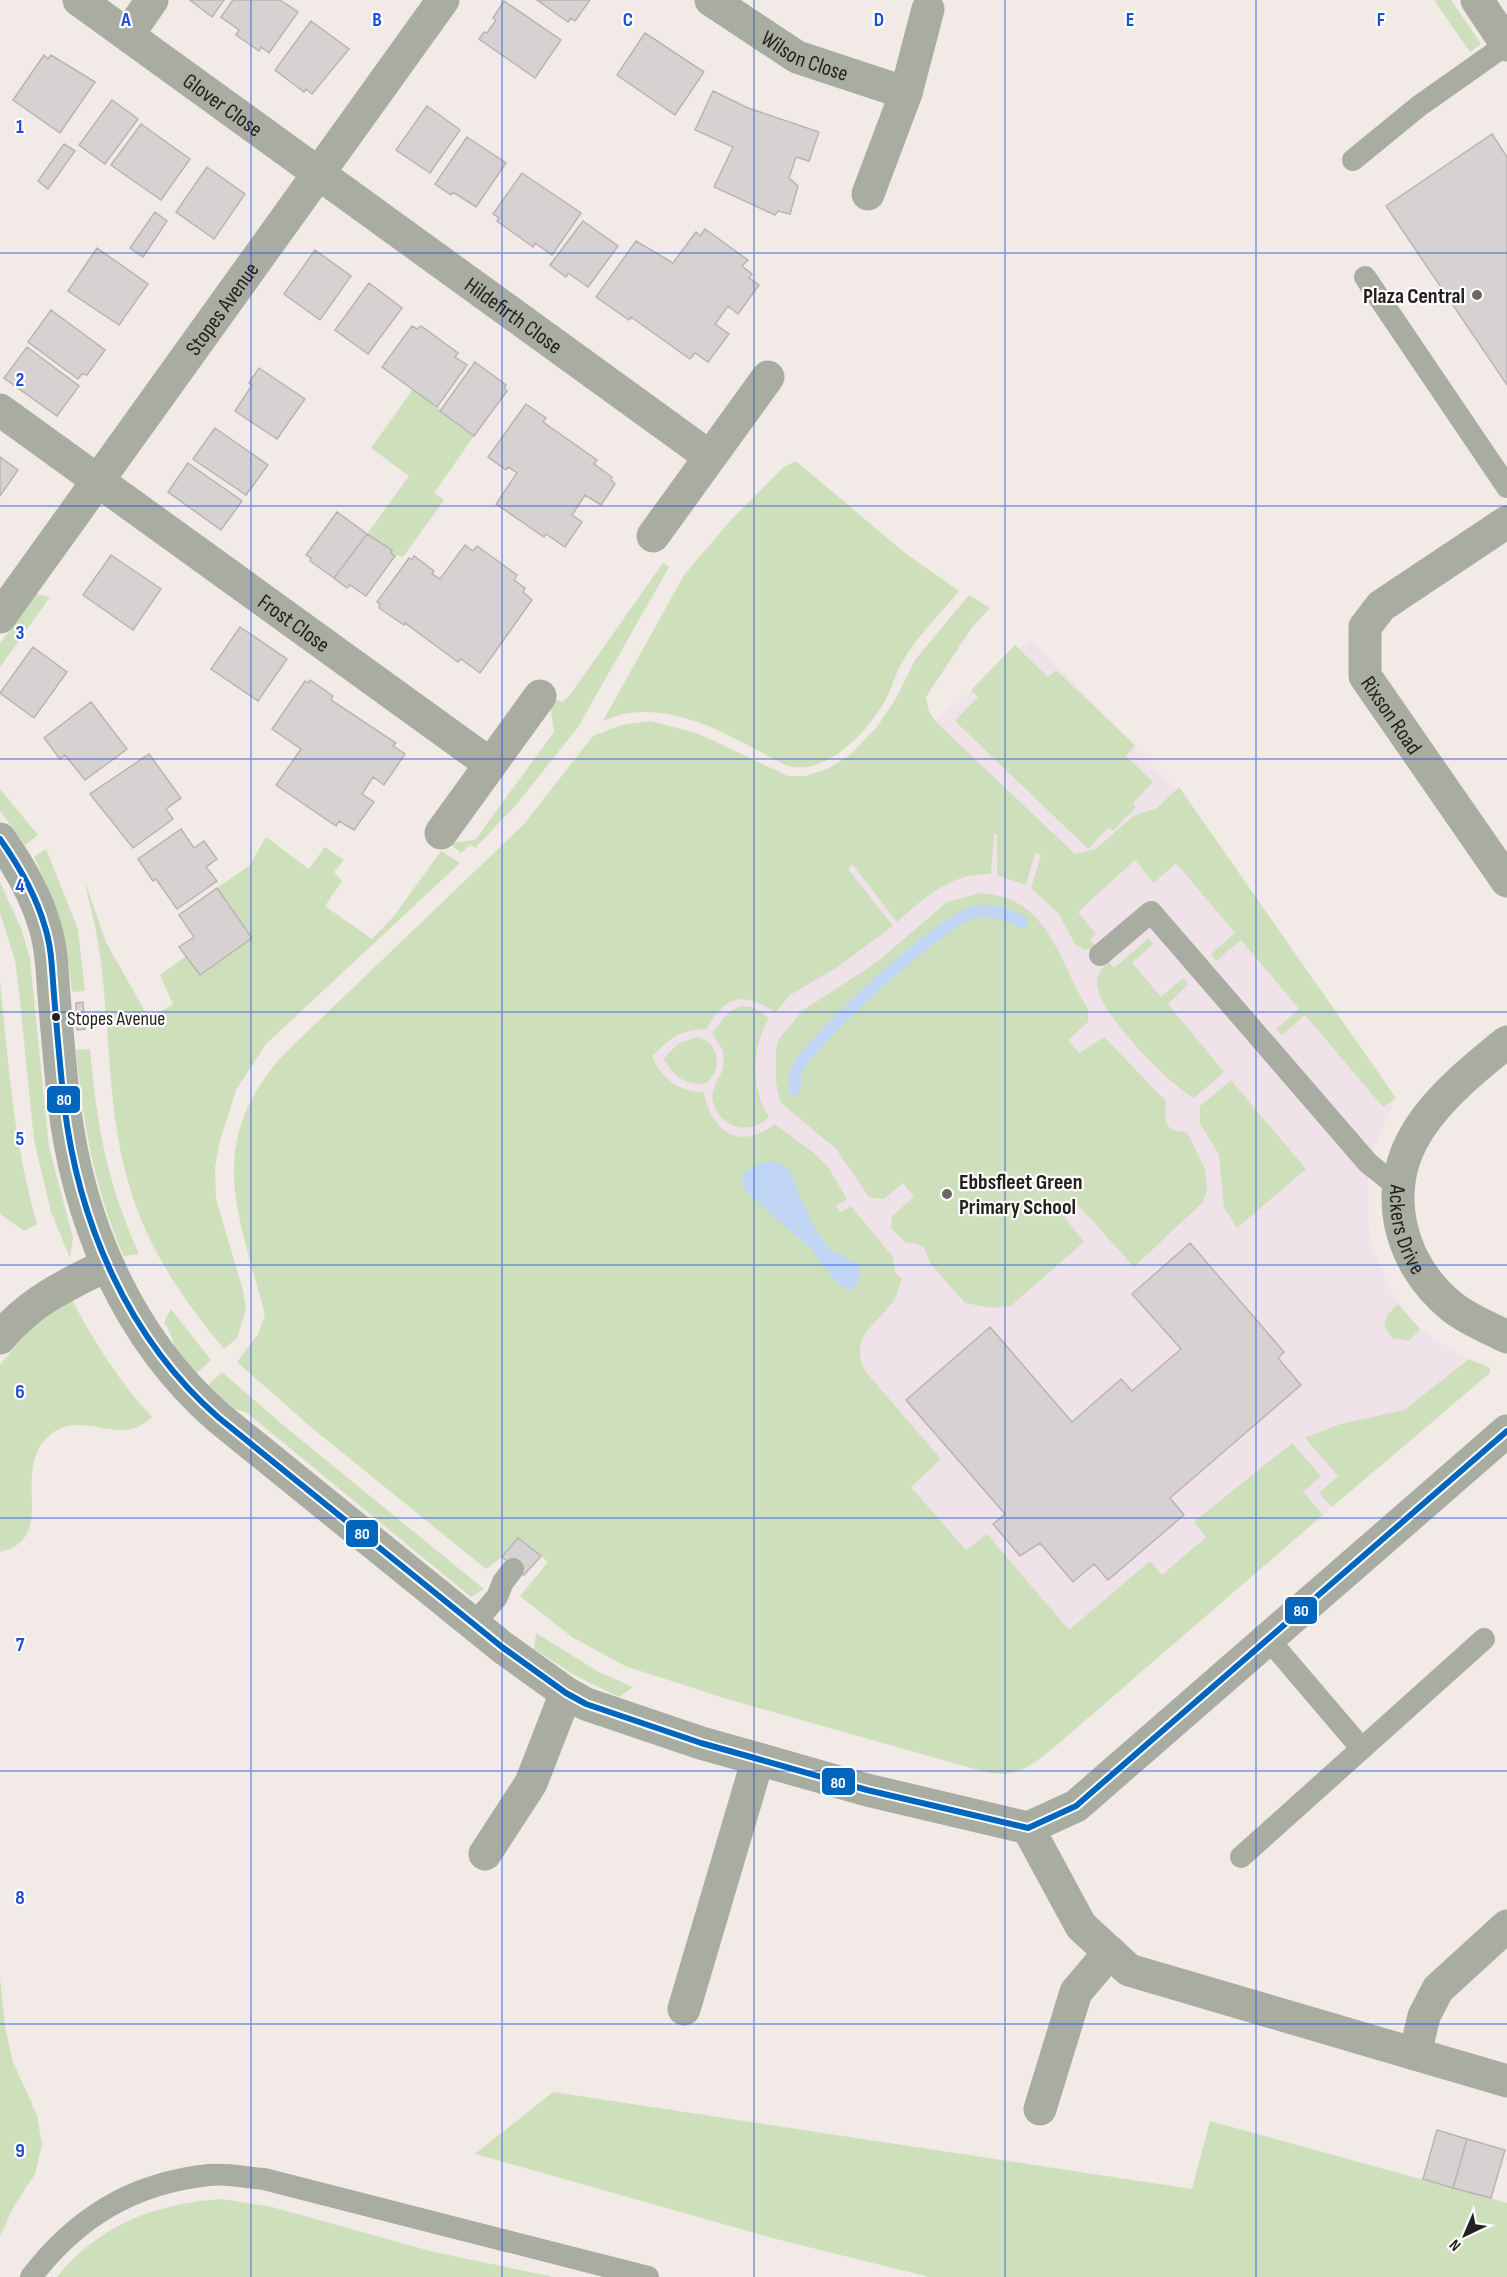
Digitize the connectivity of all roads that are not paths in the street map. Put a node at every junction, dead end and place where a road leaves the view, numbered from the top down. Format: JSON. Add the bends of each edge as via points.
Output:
{"nodes":[{"id":1,"x":79,"y":0,"type":"edge"},
{"id":2,"x":152,"y":0,"type":"edge"},
{"id":3,"x":443,"y":0,"type":"edge"},
{"id":4,"x":711,"y":0,"type":"edge"},
{"id":5,"x":1477,"y":0,"type":"edge"},
{"id":6,"x":930,"y":4,"type":"edge"},
{"id":7,"x":128,"y":35,"type":"junction"},
{"id":8,"x":1507,"y":44,"type":"edge"},
{"id":9,"x":906,"y":93,"type":"junction"},
{"id":10,"x":1353,"y":160,"type":"dead end"},
{"id":11,"x":319,"y":173,"type":"junction"},
{"id":12,"x":868,"y":194,"type":"dead end"},
{"id":13,"x":1365,"y":276,"type":"dead end"},
{"id":14,"x":768,"y":377,"type":"dead end"},
{"id":15,"x":0,"y":410,"type":"edge"},
{"id":16,"x":710,"y":457,"type":"junction"},
{"id":17,"x":98,"y":482,"type":"junction"},
{"id":18,"x":1507,"y":487,"type":"edge"},
{"id":19,"x":1507,"y":522,"type":"edge"},
{"id":20,"x":653,"y":536,"type":"dead end"},
{"id":21,"x":0,"y":617,"type":"edge"},
{"id":22,"x":540,"y":696,"type":"dead end"},
{"id":23,"x":490,"y":764,"type":"junction"},
{"id":24,"x":441,"y":833,"type":"dead end"},
{"id":25,"x":0,"y":839,"type":"edge"},
{"id":26,"x":1507,"y":881,"type":"edge"},
{"id":27,"x":1100,"y":955,"type":"dead end"},
{"id":28,"x":1507,"y":1042,"type":"edge"},
{"id":29,"x":1399,"y":1188,"type":"junction"},
{"id":30,"x":107,"y":1265,"type":"junction"},
{"id":31,"x":1507,"y":1337,"type":"edge"},
{"id":32,"x":0,"y":1338,"type":"edge"},
{"id":33,"x":1507,"y":1431,"type":"edge"},
{"id":34,"x":513,"y":1569,"type":"dead end"},
{"id":35,"x":474,"y":1624,"type":"junction"},
{"id":36,"x":1485,"y":1639,"type":"dead end"},
{"id":37,"x":1269,"y":1640,"type":"junction"},
{"id":38,"x":566,"y":1693,"type":"junction"},
{"id":39,"x":1362,"y":1749,"type":"junction"},
{"id":40,"x":758,"y":1760,"type":"junction"},
{"id":41,"x":1028,"y":1828,"type":"junction"},
{"id":42,"x":485,"y":1854,"type":"dead end"},
{"id":43,"x":1241,"y":1857,"type":"dead end"},
{"id":44,"x":1507,"y":1926,"type":"edge"},
{"id":45,"x":1110,"y":1952,"type":"junction"},
{"id":46,"x":684,"y":2009,"type":"dead end"},
{"id":47,"x":1415,"y":2054,"type":"junction"},
{"id":48,"x":1507,"y":2081,"type":"edge"},
{"id":49,"x":1040,"y":2109,"type":"dead end"},
{"id":50,"x":31,"y":2277,"type":"edge"},
{"id":51,"x":648,"y":2277,"type":"edge"}],
"edges":[{"from":1,"to":7,"type":"street","name":"Glover Close"},
{"from":2,"to":7,"type":"street"},
{"from":3,"to":11,"type":"street","name":"Stopes Avenue"},
{"from":4,"to":9,"type":"street","name":"Wilson Close","via":[[797,57]]},
{"from":5,"to":8,"type":"street"},
{"from":6,"to":9,"type":"street"},
{"from":7,"to":11,"type":"street","name":"Glover Close"},
{"from":8,"to":10,"type":"lane","via":[[1425,101]]},
{"from":9,"to":12,"type":"street"},
{"from":11,"to":16,"type":"street","name":"Hildefirth Close"},
{"from":11,"to":17,"type":"street","name":"Stopes Avenue"},
{"from":13,"to":18,"type":"lane"},
{"from":14,"to":16,"type":"street"},
{"from":15,"to":17,"type":"street","name":"Frost Close"},
{"from":16,"to":20,"type":"street"},
{"from":17,"to":21,"type":"street","name":"Stopes Avenue"},
{"from":17,"to":23,"type":"street","name":"Frost Close"},
{"from":19,"to":26,"type":"street","name":"Rixson Road","via":[[1381,606],[1365,627],[1365,676]]},
{"from":22,"to":23,"type":"street"},
{"from":23,"to":24,"type":"street"},
{"from":25,"to":30,"type":"street","via":[[30,887],[46,929],[75,1172]]},
{"from":27,"to":29,"type":"lane","via":[[1151,912],[1368,1163]]},
{"from":28,"to":29,"type":"street","name":"Ackers Drive","via":[[1419,1128]]},
{"from":29,"to":31,"type":"street","name":"Ackers Drive","via":[[1397,1205],[1402,1237],[1426,1280],[1451,1306]]},
{"from":30,"to":32,"type":"street","via":[[36,1303]]},
{"from":30,"to":35,"type":"street","via":[[146,1334],[189,1392]]},
{"from":33,"to":37,"type":"street"},
{"from":34,"to":35,"type":"lane"},
{"from":35,"to":38,"type":"street"},
{"from":36,"to":39,"type":"lane"},
{"from":37,"to":39,"type":"lane"},
{"from":37,"to":41,"type":"street","via":[[1076,1806]]},
{"from":38,"to":40,"type":"street","via":[[607,1711]]},
{"from":38,"to":42,"type":"street","via":[[531,1783]]},
{"from":39,"to":43,"type":"lane"},
{"from":40,"to":41,"type":"street"},
{"from":40,"to":46,"type":"street"},
{"from":41,"to":45,"type":"street","via":[[1081,1926]]},
{"from":44,"to":47,"type":"street","via":[[1438,1989],[1424,2016]]},
{"from":45,"to":47,"type":"street","via":[[1129,1970]]},
{"from":45,"to":49,"type":"street","via":[[1076,1992]]},
{"from":47,"to":48,"type":"street"},
{"from":50,"to":51,"type":"lane","via":[[64,2238],[124,2196],[210,2175],[264,2179]]}]}
